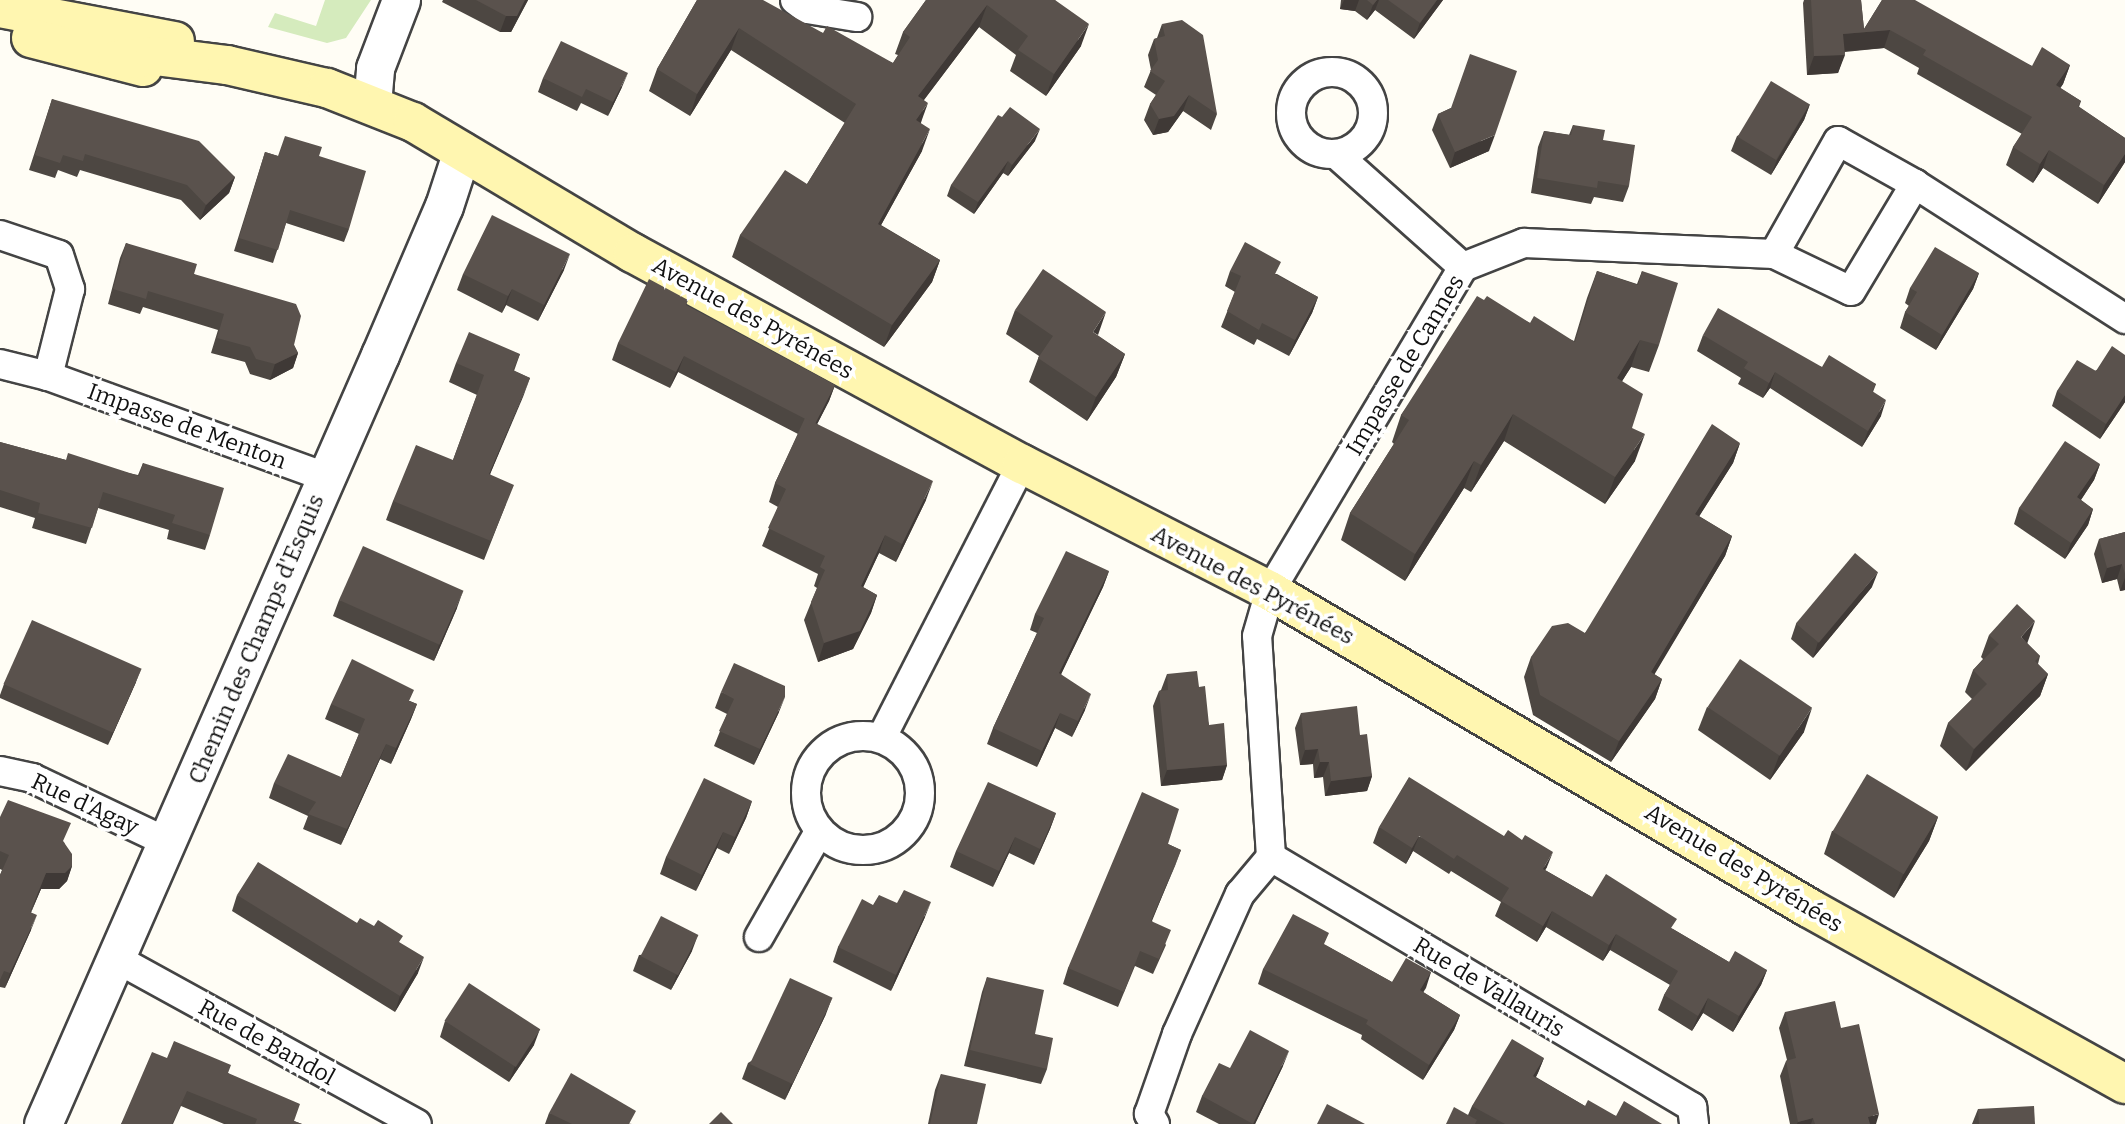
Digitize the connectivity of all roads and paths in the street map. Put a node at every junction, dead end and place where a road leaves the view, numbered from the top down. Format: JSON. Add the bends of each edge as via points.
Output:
{"nodes":[{"id":1,"x":401,"y":0,"type":"edge"},
{"id":2,"x":795,"y":0,"type":"edge"},
{"id":3,"x":0,"y":8,"type":"edge"},
{"id":4,"x":857,"y":17,"type":"dead end"},
{"id":5,"x":0,"y":30,"type":"edge"},
{"id":6,"x":231,"y":59,"type":"junction"},
{"id":7,"x":117,"y":60,"type":"junction"},
{"id":8,"x":372,"y":104,"type":"junction"},
{"id":9,"x":462,"y":151,"type":"junction"},
{"id":10,"x":1336,"y":154,"type":"dead end"},
{"id":11,"x":1915,"y":184,"type":"junction"},
{"id":12,"x":0,"y":234,"type":"edge"},
{"id":13,"x":1774,"y":254,"type":"junction"},
{"id":14,"x":1463,"y":267,"type":"junction"},
{"id":15,"x":2125,"y":319,"type":"edge"},
{"id":16,"x":0,"y":364,"type":"edge"},
{"id":17,"x":48,"y":376,"type":"junction"},
{"id":18,"x":1022,"y":464,"type":"junction"},
{"id":19,"x":325,"y":477,"type":"junction"},
{"id":20,"x":1270,"y":591,"type":"junction"},
{"id":21,"x":883,"y":737,"type":"junction"},
{"id":22,"x":0,"y":771,"type":"edge"},
{"id":23,"x":819,"y":832,"type":"junction"},
{"id":24,"x":169,"y":843,"type":"junction"},
{"id":25,"x":1271,"y":858,"type":"junction"},
{"id":26,"x":759,"y":937,"type":"dead end"},
{"id":27,"x":117,"y":960,"type":"junction"},
{"id":28,"x":2125,"y":1084,"type":"edge"},
{"id":29,"x":43,"y":1124,"type":"edge"},
{"id":30,"x":416,"y":1124,"type":"edge"},
{"id":31,"x":1155,"y":1124,"type":"edge"},
{"id":32,"x":1694,"y":1124,"type":"edge"}],
"edges":[{"from":1,"to":8,"type":"street","via":[[375,68]]},
{"from":2,"to":4,"type":"street","via":[[807,9]]},
{"from":3,"to":6,"type":"main road","name":"Avenue des Pyrénées"},
{"from":5,"to":7,"type":"main road","name":"Avenue des Pyrénées"},
{"from":6,"to":7,"type":"main road","name":"Avenue des Pyrénées","via":[[155,56]]},
{"from":6,"to":8,"type":"main road","name":"Avenue des Pyrénées"},
{"from":7,"to":8,"type":"main road","name":"Avenue des Pyrénées","via":[[158,71],[248,81],[342,105]]},
{"from":8,"to":9,"type":"main road","name":"Avenue des Pyrénées"},
{"from":9,"to":18,"type":"main road","name":"Avenue des Pyrénées","via":[[633,253]]},
{"from":9,"to":19,"type":"street","name":"Chemin des Champs d'Esquis","via":[[444,206]]},
{"from":10,"to":14,"type":"street"},
{"from":11,"to":13,"type":"street","name":"Impasse de Cannes","via":[[1851,291]]},
{"from":11,"to":13,"type":"street","via":[[1838,141]]},
{"from":11,"to":15,"type":"street"},
{"from":12,"to":17,"type":"street","via":[[59,255],[63,266],[70,289]]},
{"from":13,"to":14,"type":"street","name":"Impasse de Cannes","via":[[1524,243]]},
{"from":14,"to":20,"type":"street","name":"Impasse de Cannes"},
{"from":16,"to":17,"type":"street","name":"Impasse de Menton"},
{"from":17,"to":19,"type":"street","name":"Impasse de Menton"},
{"from":18,"to":20,"type":"main road","name":"Avenue des Pyrénées"},
{"from":18,"to":21,"type":"street"},
{"from":19,"to":24,"type":"street","name":"Chemin des Champs d'Esquis"},
{"from":20,"to":25,"type":"street","via":[[1257,636]]},
{"from":20,"to":28,"type":"main road","name":"Avenue des Pyrénées","via":[[1810,908]]},
{"from":21,"to":23,"type":"street","via":[[841,740],[816,759],[805,788],[806,808]]},
{"from":21,"to":23,"type":"street","via":[[903,753],[919,780],[920,800],[908,829],[878,850],[858,851],[835,845]]},
{"from":22,"to":24,"type":"street","name":"Rue d'Agay","via":[[32,778]]},
{"from":23,"to":26,"type":"street"},
{"from":24,"to":27,"type":"street","name":"Chemin des Champs d'Esquis"},
{"from":25,"to":31,"type":"street","via":[[1240,894],[1177,1034],[1149,1114]]},
{"from":25,"to":32,"type":"street","name":"Rue de Vallauris","via":[[1692,1107]]},
{"from":27,"to":29,"type":"street","name":"Chemin des Champs d'Esquis"},
{"from":27,"to":30,"type":"street","name":"Rue de Bandol"}]}
